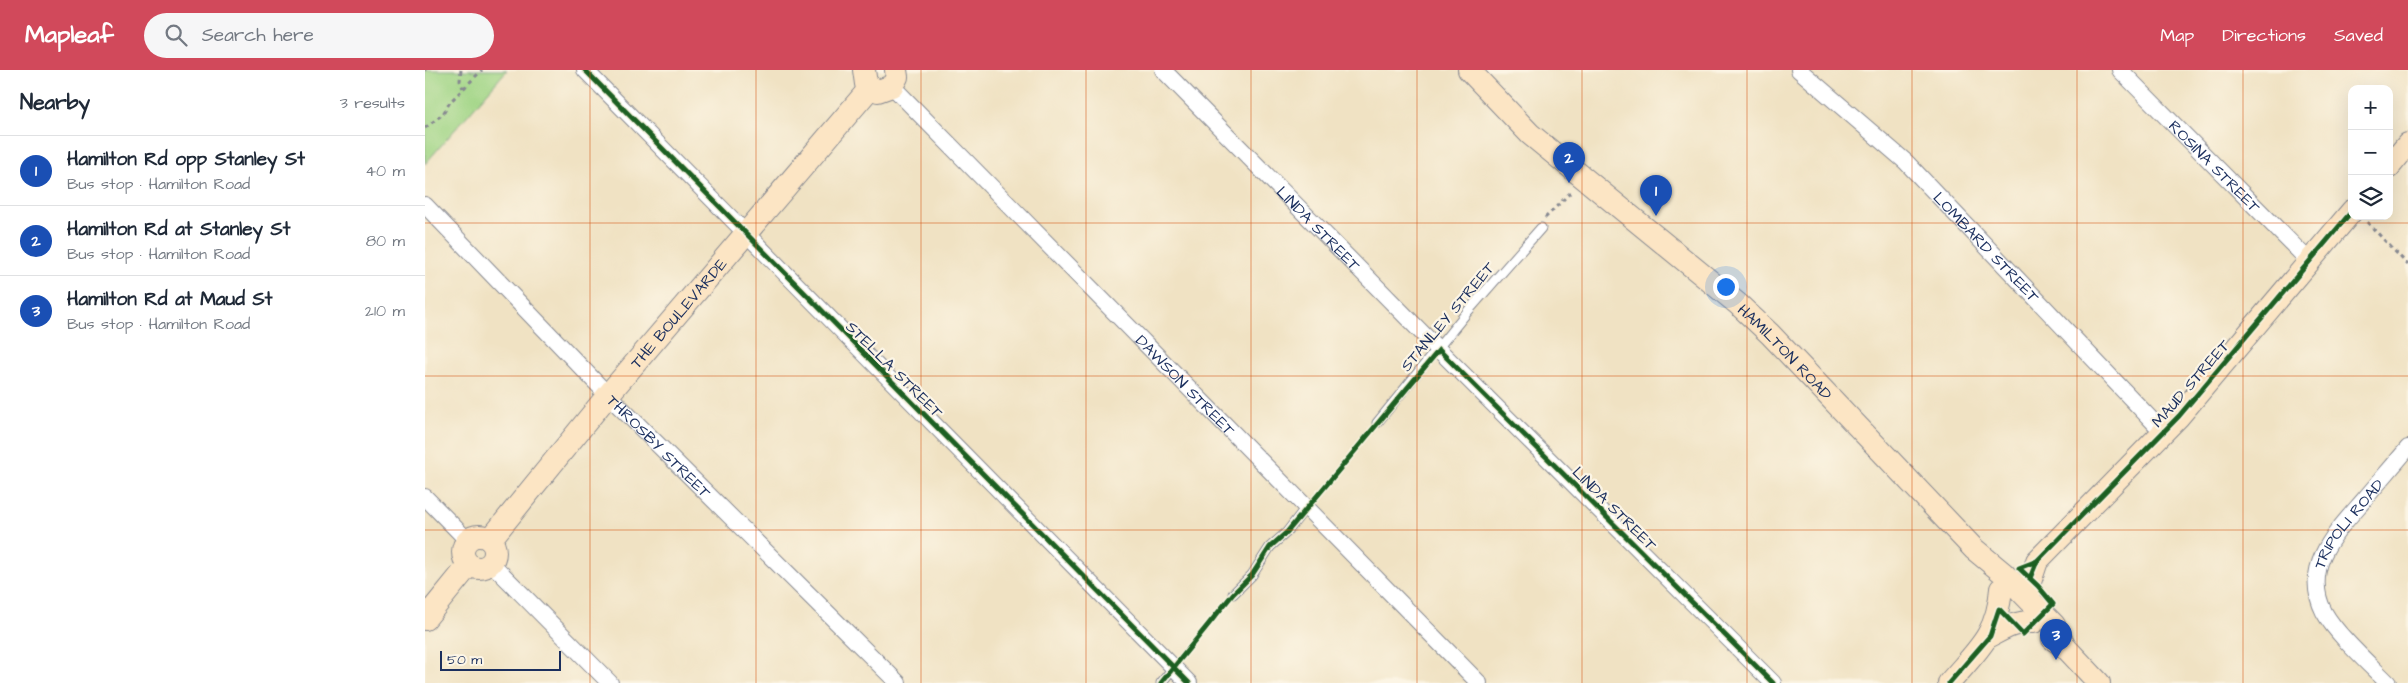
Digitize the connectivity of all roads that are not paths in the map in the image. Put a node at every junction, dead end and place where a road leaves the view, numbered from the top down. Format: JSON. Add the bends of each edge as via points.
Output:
{"nodes":[{"id":1,"x":585,"y":70,"type":"edge"},
{"id":2,"x":1163,"y":70,"type":"edge"},
{"id":3,"x":1469,"y":70,"type":"edge"},
{"id":4,"x":1799,"y":70,"type":"edge"},
{"id":5,"x":2120,"y":70,"type":"edge"},
{"id":6,"x":880,"y":78,"type":"edge"},
{"id":7,"x":2408,"y":144,"type":"edge"},
{"id":8,"x":2393,"y":161,"type":"edge"},
{"id":9,"x":425,"y":205,"type":"edge"},
{"id":10,"x":2354,"y":220,"type":"edge"},
{"id":11,"x":1541,"y":228,"type":"road end"},
{"id":12,"x":745,"y":234,"type":"junction"},
{"id":13,"x":2310,"y":262,"type":"junction"},
{"id":14,"x":1439,"y":350,"type":"junction"},
{"id":15,"x":608,"y":395,"type":"junction"},
{"id":16,"x":1377,"y":423,"type":"dead end"},
{"id":17,"x":2164,"y":433,"type":"junction"},
{"id":18,"x":2408,"y":448,"type":"edge"},
{"id":19,"x":425,"y":497,"type":"edge"},
{"id":20,"x":1307,"y":506,"type":"junction"},
{"id":21,"x":490,"y":540,"type":"junction"},
{"id":22,"x":468,"y":541,"type":"junction"},
{"id":23,"x":2037,"y":561,"type":"junction"},
{"id":24,"x":491,"y":563,"type":"junction"},
{"id":25,"x":469,"y":566,"type":"junction"},
{"id":26,"x":1999,"y":578,"type":"junction"},
{"id":27,"x":1233,"y":594,"type":"dead end"},
{"id":28,"x":2030,"y":600,"type":"junction"},
{"id":29,"x":425,"y":619,"type":"edge"},
{"id":30,"x":2034,"y":622,"type":"junction"},
{"id":31,"x":1990,"y":636,"type":"junction"},
{"id":32,"x":2065,"y":647,"type":"junction"},
{"id":33,"x":1173,"y":667,"type":"junction"},
{"id":34,"x":2386,"y":682,"type":"edge"},
{"id":35,"x":610,"y":683,"type":"edge"},
{"id":36,"x":898,"y":683,"type":"edge"},
{"id":37,"x":1161,"y":683,"type":"edge"},
{"id":38,"x":1189,"y":683,"type":"edge"},
{"id":39,"x":1479,"y":683,"type":"edge"},
{"id":40,"x":1773,"y":683,"type":"edge"},
{"id":41,"x":1949,"y":683,"type":"edge"},
{"id":42,"x":2099,"y":683,"type":"edge"}],
"edges":[{"from":1,"to":12,"type":"street","name":"STELLA STREET"},
{"from":2,"to":14,"type":"street","name":"LINDA STREET"},
{"from":3,"to":26,"type":"street","name":"HAMILTON ROAD","via":[[1530,134],[1738,304],[1777,341]]},
{"from":4,"to":17,"type":"street","name":"LOMBARD STREET","via":[[1906,162]]},
{"from":5,"to":13,"type":"street","name":"ROSINA STREET"},
{"from":6,"to":12,"type":"street","name":"THE BOULEVARDE"},
{"from":6,"to":20,"type":"street","name":"DAWSON STREET"},
{"from":7,"to":8,"type":"street"},
{"from":9,"to":15,"type":"street","name":"THROSBY STREET"},
{"from":10,"to":13,"type":"street","name":"MAUD STREET"},
{"from":11,"to":14,"type":"lane","name":"STANLEY STREET","via":[[1468,310]]},
{"from":12,"to":15,"type":"street","name":"THE BOULEVARDE"},
{"from":12,"to":33,"type":"street","name":"STELLA STREET"},
{"from":13,"to":17,"type":"street","name":"MAUD STREET"},
{"from":14,"to":16,"type":"lane","name":"STANLEY STREET"},
{"from":14,"to":40,"type":"street","name":"LINDA STREET"},
{"from":15,"to":21,"type":"street","name":"THE BOULEVARDE"},
{"from":15,"to":36,"type":"street","name":"THROSBY STREET"},
{"from":17,"to":23,"type":"street","name":"MAUD STREET"},
{"from":18,"to":34,"type":"street","name":"TRIPOLI ROAD","via":[[2329,541],[2310,581],[2332,623]]},
{"from":19,"to":22,"type":"street"},
{"from":20,"to":27,"type":"lane"},
{"from":20,"to":39,"type":"street","name":"DAWSON STREET"},
{"from":21,"to":22,"type":"street","via":[[481,536]]},
{"from":21,"to":24,"type":"street","via":[[495,549]]},
{"from":22,"to":25,"type":"street","via":[[463,553]]},
{"from":23,"to":26,"type":"street","name":"MAUD STREET"},
{"from":23,"to":28,"type":"street","name":"MAUD STREET","via":[[2028,588]]},
{"from":24,"to":25,"type":"street","via":[[479,568]]},
{"from":24,"to":35,"type":"street"},
{"from":25,"to":29,"type":"street"},
{"from":26,"to":28,"type":"street","name":"HAMILTON ROAD"},
{"from":26,"to":30,"type":"street","name":"HAMILTON ROAD"},
{"from":26,"to":31,"type":"street","via":[[1999,609]]},
{"from":28,"to":32,"type":"street","name":"HAMILTON ROAD","via":[[2054,625]]},
{"from":30,"to":31,"type":"street","via":[[2013,624]]},
{"from":30,"to":32,"type":"street","name":"HAMILTON ROAD"},
{"from":31,"to":41,"type":"street"},
{"from":32,"to":42,"type":"street","name":"HAMILTON ROAD"},
{"from":33,"to":37,"type":"lane"},
{"from":33,"to":38,"type":"street","name":"STELLA STREET"}]}
